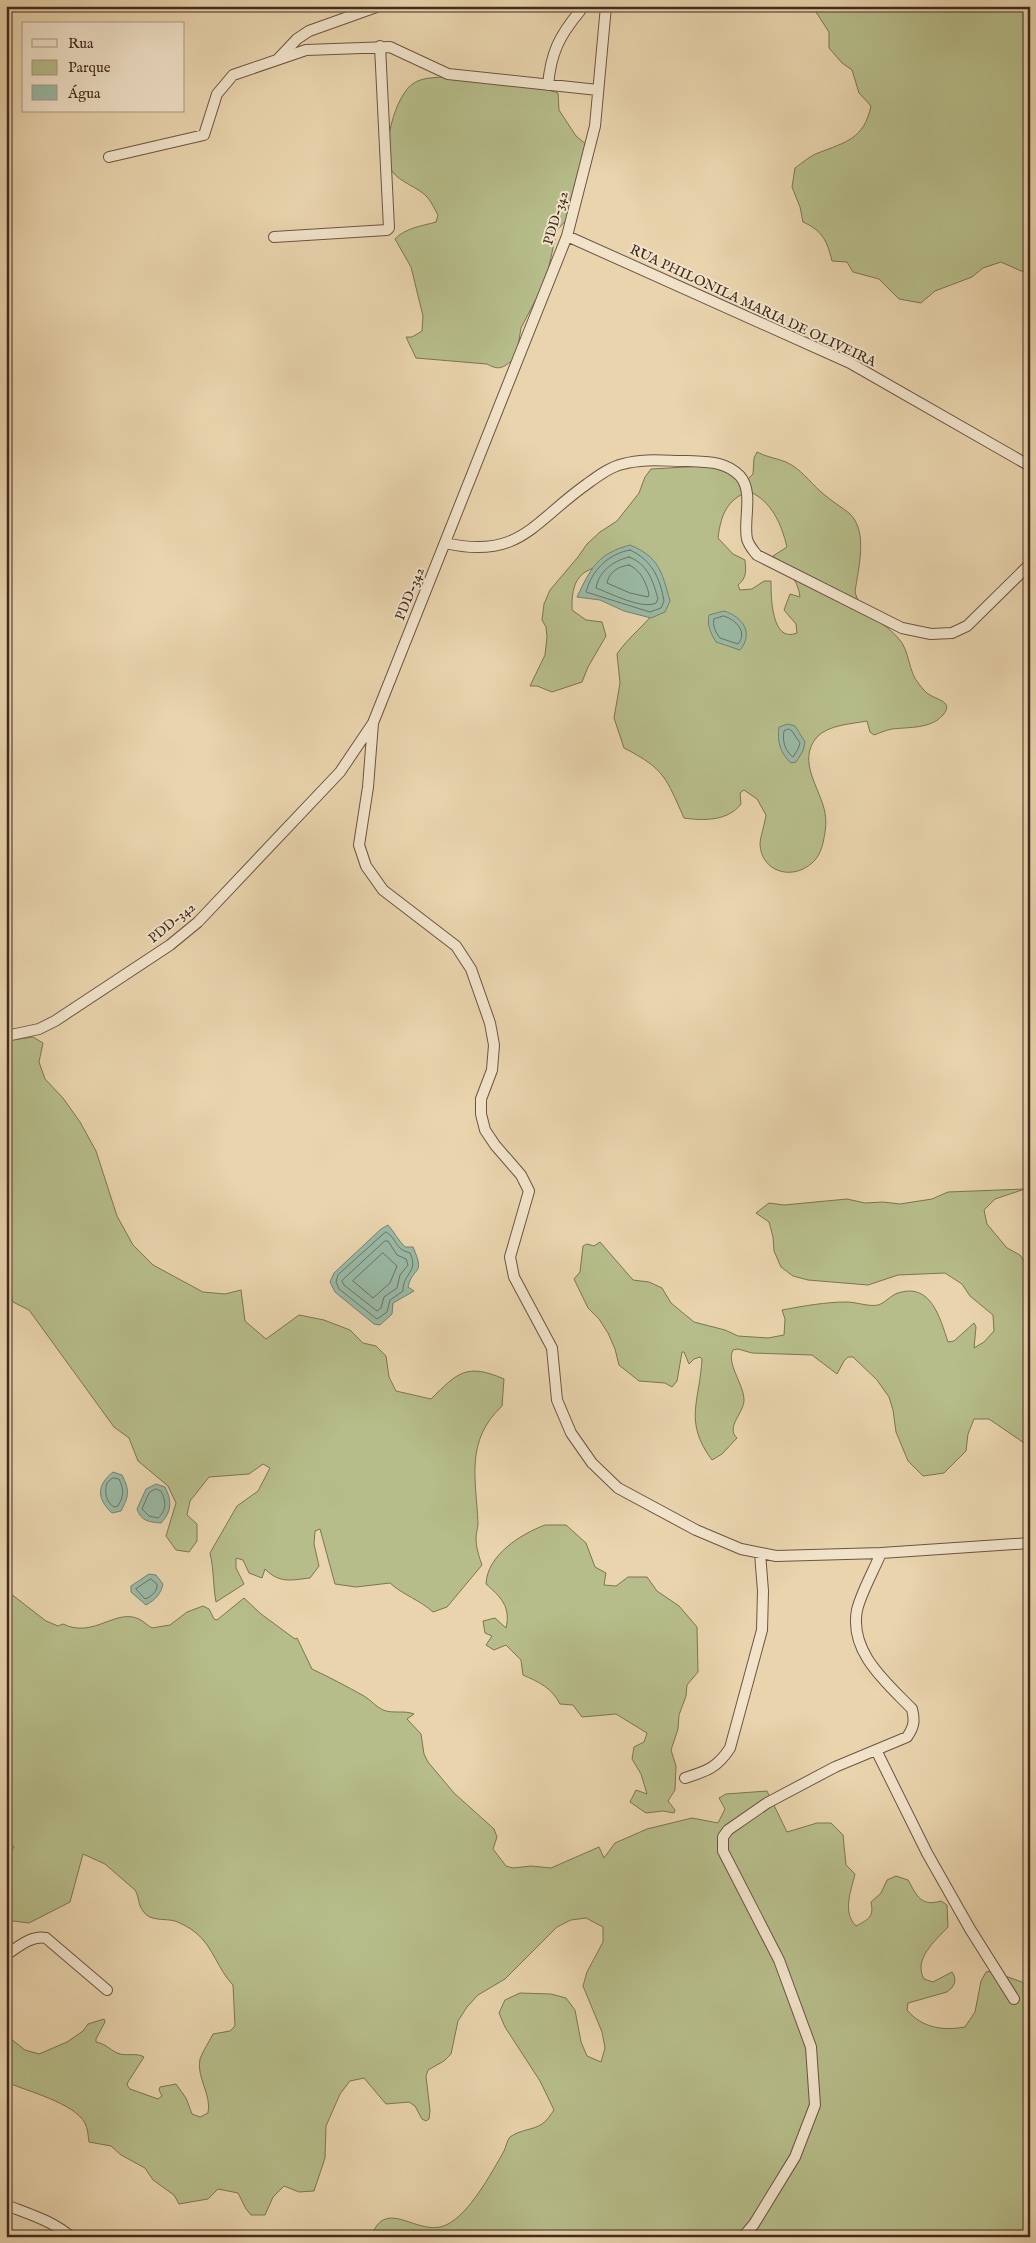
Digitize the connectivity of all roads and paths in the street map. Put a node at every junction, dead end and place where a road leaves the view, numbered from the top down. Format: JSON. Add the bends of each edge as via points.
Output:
{"nodes":[{"id":1,"x":379,"y":6,"type":"edge"},
{"id":2,"x":580,"y":6,"type":"edge"},
{"id":3,"x":606,"y":6,"type":"edge"},
{"id":4,"x":380,"y":46,"type":"junction"},
{"id":5,"x":278,"y":59,"type":"junction"},
{"id":6,"x":548,"y":85,"type":"junction"},
{"id":7,"x":598,"y":90,"type":"junction"},
{"id":8,"x":108,"y":157,"type":"dead end"},
{"id":9,"x":274,"y":236,"type":"dead end"},
{"id":10,"x":567,"y":236,"type":"junction"},
{"id":11,"x":1030,"y":466,"type":"edge"},
{"id":12,"x":445,"y":543,"type":"junction"},
{"id":13,"x":1030,"y":564,"type":"edge"},
{"id":14,"x":373,"y":723,"type":"junction"},
{"id":15,"x":6,"y":1036,"type":"edge"},
{"id":16,"x":1030,"y":1543,"type":"edge"},
{"id":17,"x":760,"y":1553,"type":"junction"},
{"id":18,"x":881,"y":1553,"type":"junction"},
{"id":19,"x":876,"y":1750,"type":"junction"},
{"id":20,"x":685,"y":1778,"type":"dead end"},
{"id":21,"x":6,"y":1955,"type":"edge"},
{"id":22,"x":107,"y":1990,"type":"dead end"},
{"id":23,"x":1014,"y":1999,"type":"dead end"},
{"id":24,"x":6,"y":2205,"type":"edge"},
{"id":25,"x":71,"y":2237,"type":"edge"},
{"id":26,"x":743,"y":2237,"type":"edge"}],
"edges":[{"from":1,"to":5,"type":"street","via":[[309,31]]},
{"from":2,"to":6,"type":"street","via":[[580,11],[560,36],[550,63]]},
{"from":3,"to":7,"type":"street","name":"PDD-342","number":"PDD-342"},
{"from":4,"to":5,"type":"street","via":[[306,50]]},
{"from":4,"to":6,"type":"street","via":[[410,55],[448,74]]},
{"from":4,"to":9,"type":"street","via":[[389,228]]},
{"from":5,"to":8,"type":"street","via":[[232,75],[224,83],[217,94],[204,135]]},
{"from":6,"to":7,"type":"street"},
{"from":7,"to":10,"type":"street","name":"PDD-342","number":"PDD-342","via":[[595,126]]},
{"from":10,"to":11,"type":"street","name":"RUA PHILONILA MARIA DE OLIVEIRA","via":[[850,363]]},
{"from":10,"to":12,"type":"street","name":"PDD-342","number":"PDD-342"},
{"from":12,"to":13,"type":"street","via":[[482,548],[510,542],[526,533],[593,479],[622,464],[642,460],[715,462],[730,467],[742,478],[746,488],[747,538],[757,555],[902,628],[931,634],[952,633],[967,626]]},
{"from":12,"to":14,"type":"street","name":"PDD-342","number":"PDD-342"},
{"from":14,"to":15,"type":"street","name":"PDD-342","number":"PDD-342","via":[[340,772],[198,922],[170,945],[55,1022]]},
{"from":14,"to":17,"type":"street","via":[[359,845],[366,866],[383,890],[456,946],[471,968],[494,1045],[492,1070],[480,1114],[495,1145],[521,1175],[529,1191],[510,1257],[514,1277],[552,1348],[557,1400],[571,1433],[592,1463],[618,1488],[696,1530],[741,1549]]},
{"from":16,"to":18,"type":"street"},
{"from":17,"to":18,"type":"street","via":[[776,1556]]},
{"from":17,"to":20,"type":"street","via":[[762,1630],[730,1748],[721,1763]]},
{"from":18,"to":19,"type":"street","via":[[857,1609],[856,1627],[861,1648],[872,1668],[912,1710],[915,1719],[907,1737]]},
{"from":19,"to":23,"type":"street","via":[[927,1853]]},
{"from":19,"to":26,"type":"street","via":[[835,1767],[767,1803],[723,1837],[723,1851],[779,1960],[811,2048],[815,2105],[795,2158]]},
{"from":21,"to":22,"type":"street","via":[[32,1939],[46,1938]]},
{"from":24,"to":25,"type":"street","via":[[38,2217]]}]}
